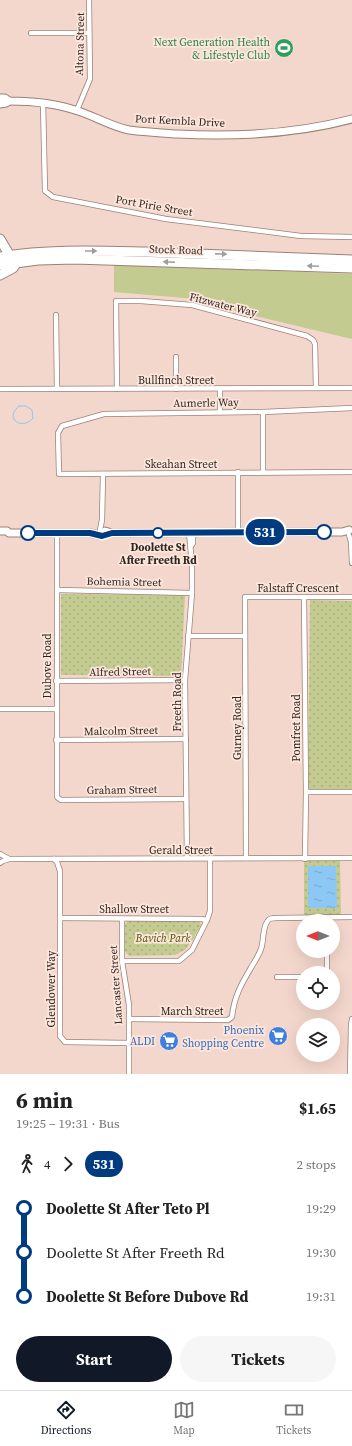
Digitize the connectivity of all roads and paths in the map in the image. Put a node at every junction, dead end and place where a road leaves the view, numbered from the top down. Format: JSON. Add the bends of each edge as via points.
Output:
{"nodes":[{"id":1,"x":89,"y":0,"type":"edge"},
{"id":2,"x":31,"y":33,"type":"dead end"},
{"id":3,"x":89,"y":33,"type":"junction"},
{"id":4,"x":0,"y":98,"type":"edge"},
{"id":5,"x":9,"y":100,"type":"junction"},
{"id":6,"x":43,"y":102,"type":"junction"},
{"id":7,"x":0,"y":104,"type":"edge"},
{"id":8,"x":78,"y":110,"type":"junction"},
{"id":9,"x":352,"y":119,"type":"edge"},
{"id":10,"x":352,"y":237,"type":"edge"},
{"id":11,"x":0,"y":239,"type":"edge"},
{"id":12,"x":10,"y":256,"type":"junction"},
{"id":13,"x":0,"y":257,"type":"edge"},
{"id":14,"x":352,"y":260,"type":"edge"},
{"id":15,"x":17,"y":262,"type":"junction"},
{"id":16,"x":0,"y":265,"type":"edge"},
{"id":17,"x":352,"y":268,"type":"edge"},
{"id":18,"x":0,"y":275,"type":"edge"},
{"id":19,"x":56,"y":315,"type":"dead end"},
{"id":20,"x":176,"y":357,"type":"dead end"},
{"id":21,"x":57,"y":388,"type":"junction"},
{"id":22,"x":220,"y":388,"type":"junction"},
{"id":23,"x":316,"y":388,"type":"junction"},
{"id":24,"x":352,"y":388,"type":"edge"},
{"id":25,"x":0,"y":389,"type":"edge"},
{"id":26,"x":117,"y":389,"type":"junction"},
{"id":27,"x":176,"y":389,"type":"junction"},
{"id":28,"x":352,"y":408,"type":"edge"},
{"id":29,"x":220,"y":412,"type":"junction"},
{"id":30,"x":262,"y":412,"type":"junction"},
{"id":31,"x":62,"y":426,"type":"joint"},
{"id":32,"x":238,"y":472,"type":"junction"},
{"id":33,"x":264,"y":472,"type":"junction"},
{"id":34,"x":352,"y":472,"type":"edge"},
{"id":35,"x":103,"y":474,"type":"junction"},
{"id":36,"x":0,"y":531,"type":"edge"},
{"id":37,"x":103,"y":532,"type":"junction"},
{"id":38,"x":238,"y":532,"type":"junction"},
{"id":39,"x":9,"y":533,"type":"junction"},
{"id":40,"x":57,"y":533,"type":"junction"},
{"id":41,"x":191,"y":533,"type":"junction"},
{"id":42,"x":0,"y":535,"type":"edge"},
{"id":43,"x":350,"y":535,"type":"edge"},
{"id":44,"x":352,"y":563,"type":"edge"},
{"id":45,"x":57,"y":590,"type":"junction"},
{"id":46,"x":192,"y":593,"type":"junction"},
{"id":47,"x":245,"y":597,"type":"joint"},
{"id":48,"x":304,"y":597,"type":"junction"},
{"id":49,"x":352,"y":597,"type":"edge"},
{"id":50,"x":188,"y":636,"type":"junction"},
{"id":51,"x":245,"y":636,"type":"junction"},
{"id":52,"x":185,"y":680,"type":"junction"},
{"id":53,"x":56,"y":682,"type":"junction"},
{"id":54,"x":0,"y":709,"type":"edge"},
{"id":55,"x":56,"y":710,"type":"junction"},
{"id":56,"x":186,"y":739,"type":"junction"},
{"id":57,"x":56,"y":740,"type":"junction"},
{"id":58,"x":306,"y":792,"type":"junction"},
{"id":59,"x":352,"y":792,"type":"edge"},
{"id":60,"x":59,"y":798,"type":"joint"},
{"id":61,"x":186,"y":799,"type":"junction"},
{"id":62,"x":0,"y":854,"type":"edge"},
{"id":63,"x":186,"y":858,"type":"junction"},
{"id":64,"x":246,"y":858,"type":"junction"},
{"id":65,"x":305,"y":858,"type":"junction"},
{"id":66,"x":352,"y":858,"type":"edge"},
{"id":67,"x":9,"y":859,"type":"junction"},
{"id":68,"x":54,"y":859,"type":"junction"},
{"id":69,"x":69,"y":859,"type":"junction"},
{"id":70,"x":210,"y":859,"type":"junction"},
{"id":71,"x":0,"y":863,"type":"edge"},
{"id":72,"x":60,"y":870,"type":"junction"},
{"id":73,"x":352,"y":917,"type":"edge"},
{"id":74,"x":60,"y":918,"type":"junction"},
{"id":75,"x":296,"y":918,"type":"edge"},
{"id":76,"x":340,"y":918,"type":"edge"},
{"id":77,"x":122,"y":919,"type":"junction"},
{"id":78,"x":207,"y":920,"type":"junction"},
{"id":79,"x":122,"y":960,"type":"junction"},
{"id":80,"x":277,"y":977,"type":"dead end"},
{"id":81,"x":296,"y":977,"type":"edge"},
{"id":82,"x":129,"y":1019,"type":"junction"},
{"id":83,"x":352,"y":1019,"type":"edge"},
{"id":84,"x":129,"y":1043,"type":"junction"},
{"id":85,"x":129,"y":1074,"type":"edge"},
{"id":86,"x":350,"y":1074,"type":"edge"}],
"edges":[{"from":1,"to":3,"type":"street","name":"Altona Street"},
{"from":2,"to":3,"type":"street"},
{"from":3,"to":8,"type":"street","name":"Altona Street","via":[[90,79]]},
{"from":4,"to":5,"type":"street","name":"Port Kembla Drive"},
{"from":5,"to":6,"type":"street","name":"Port Kembla Drive"},
{"from":5,"to":7,"type":"street","name":"Port Kembla Drive"},
{"from":6,"to":8,"type":"street","name":"Port Kembla Drive"},
{"from":6,"to":10,"type":"street","name":"Port Pirie Street","via":[[45,191],[53,197],[166,219],[301,236]]},
{"from":8,"to":9,"type":"street","name":"Port Kembla Drive","via":[[128,129],[204,135],[285,131]]},
{"from":11,"to":12,"type":"highway"},
{"from":12,"to":13,"type":"highway","name":"Stock Road"},
{"from":12,"to":14,"type":"highway","name":"Stock Road","one_way":true,"via":[[96,251]]},
{"from":15,"to":16,"type":"highway","name":"Stock Road"},
{"from":17,"to":15,"type":"highway","name":"Stock Road","one_way":true,"via":[[75,259]]},
{"from":15,"to":18,"type":"highway","via":[[13,268]]},
{"from":19,"to":21,"type":"street"},
{"from":20,"to":27,"type":"street"},
{"from":21,"to":25,"type":"street","name":"Bullfinch Street"},
{"from":21,"to":26,"type":"street","name":"Bullfinch Street"},
{"from":22,"to":23,"type":"street","name":"Bullfinch Street"},
{"from":22,"to":27,"type":"street","name":"Bullfinch Street"},
{"from":22,"to":29,"type":"street"},
{"from":23,"to":24,"type":"street","name":"Bullfinch Street"},
{"from":23,"to":26,"type":"street","name":"Fitzwater Way","via":[[315,344],[307,336],[192,305],[116,301]]},
{"from":26,"to":27,"type":"street","name":"Bullfinch Street"},
{"from":28,"to":30,"type":"street","name":"Aumerle Way"},
{"from":29,"to":30,"type":"street","name":"Aumerle Way"},
{"from":29,"to":31,"type":"street","name":"Aumerle Way","via":[[104,414]]},
{"from":30,"to":33,"type":"street"},
{"from":31,"to":35,"type":"street","name":"Skeahan Street","via":[[58,433],[59,474]]},
{"from":32,"to":33,"type":"street","name":"Skeahan Street"},
{"from":32,"to":35,"type":"street","name":"Skeahan Street"},
{"from":32,"to":38,"type":"street"},
{"from":33,"to":34,"type":"street","name":"Skeahan Street"},
{"from":35,"to":37,"type":"street"},
{"from":36,"to":39,"type":"street"},
{"from":37,"to":40,"type":"street"},
{"from":37,"to":41,"type":"street"},
{"from":38,"to":41,"type":"street"},
{"from":38,"to":43,"type":"street"},
{"from":39,"to":40,"type":"street"},
{"from":39,"to":42,"type":"street"},
{"from":40,"to":45,"type":"street","name":"Dubove Road"},
{"from":41,"to":46,"type":"street","name":"Freeth Road"},
{"from":43,"to":44,"type":"street"},
{"from":45,"to":46,"type":"street","name":"Bohemia Street"},
{"from":45,"to":53,"type":"street","name":"Dubove Road"},
{"from":46,"to":50,"type":"street","name":"Freeth Road"},
{"from":47,"to":48,"type":"street","name":"Falstaff Crescent"},
{"from":47,"to":51,"type":"street","name":"Gurney Road"},
{"from":48,"to":49,"type":"street","name":"Falstaff Crescent"},
{"from":48,"to":58,"type":"street","name":"Pomfret Road"},
{"from":50,"to":51,"type":"street"},
{"from":50,"to":52,"type":"street","name":"Freeth Road"},
{"from":51,"to":64,"type":"street","name":"Gurney Road"},
{"from":52,"to":53,"type":"street","name":"Alfred Street"},
{"from":52,"to":56,"type":"street","name":"Freeth Road"},
{"from":53,"to":55,"type":"street","name":"Dubove Road"},
{"from":54,"to":55,"type":"street"},
{"from":55,"to":57,"type":"street","name":"Dubove Road"},
{"from":56,"to":57,"type":"street","name":"Malcolm Street"},
{"from":56,"to":61,"type":"street","name":"Freeth Road"},
{"from":57,"to":60,"type":"street","name":"Dubove Road"},
{"from":58,"to":59,"type":"street"},
{"from":58,"to":65,"type":"street","name":"Pomfret Road"},
{"from":60,"to":61,"type":"street","name":"Graham Street"},
{"from":61,"to":63,"type":"street","name":"Freeth Road"},
{"from":62,"to":67,"type":"street","name":"Gerald Street"},
{"from":63,"to":69,"type":"street","name":"Gerald Street"},
{"from":63,"to":70,"type":"street","name":"Gerald Street"},
{"from":64,"to":65,"type":"street","name":"Gerald Street"},
{"from":64,"to":70,"type":"street","name":"Gerald Street"},
{"from":65,"to":66,"type":"street","name":"Gerald Street"},
{"from":67,"to":68,"type":"street","name":"Gerald Street"},
{"from":67,"to":71,"type":"street","name":"Gerald Street"},
{"from":68,"to":69,"type":"street","name":"Gerald Street"},
{"from":68,"to":72,"type":"street","name":"Glendower Way"},
{"from":69,"to":72,"type":"street","via":[[64,861]]},
{"from":70,"to":78,"type":"street","via":[[210,911]]},
{"from":72,"to":74,"type":"street","name":"Glendower Way"},
{"from":73,"to":76,"type":"street","name":"March Street"},
{"from":74,"to":77,"type":"street","name":"Shallow Street"},
{"from":74,"to":84,"type":"street","name":"Glendower Way","via":[[60,1036],[65,1042]]},
{"from":75,"to":82,"type":"street","name":"March Street","via":[[268,920],[260,952],[237,992],[232,1017],[228,1020]]},
{"from":77,"to":78,"type":"street","name":"Shallow Street"},
{"from":77,"to":79,"type":"street","name":"Lancaster Street"},
{"from":78,"to":79,"type":"street","via":[[192,950],[179,961]]},
{"from":79,"to":82,"type":"street","name":"Lancaster Street"},
{"from":80,"to":81,"type":"street"},
{"from":82,"to":84,"type":"street","name":"Lancaster Street"},
{"from":83,"to":86,"type":"street"},
{"from":84,"to":85,"type":"street","name":"Lancaster Street"}]}
